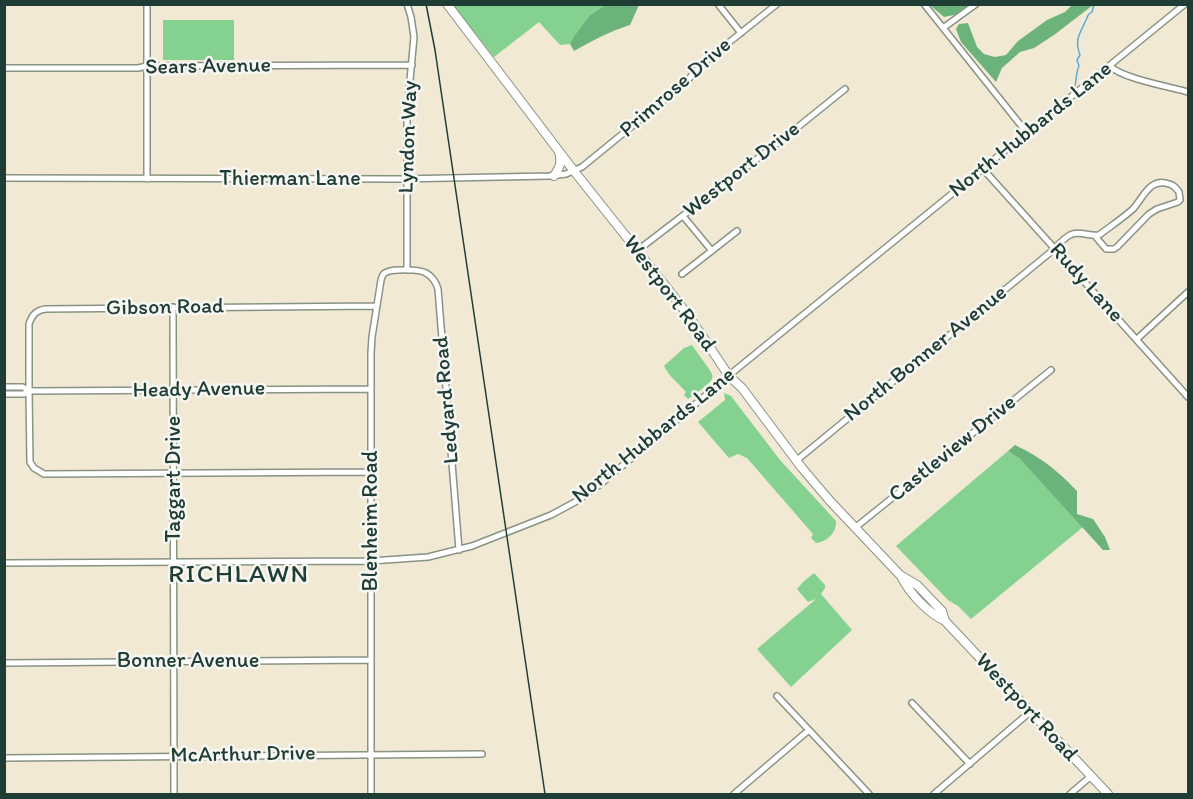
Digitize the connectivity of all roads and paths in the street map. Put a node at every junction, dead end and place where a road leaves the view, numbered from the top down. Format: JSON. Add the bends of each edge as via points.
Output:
{"nodes":[{"id":1,"x":147,"y":4,"type":"edge"},
{"id":2,"x":407,"y":4,"type":"edge"},
{"id":3,"x":447,"y":4,"type":"edge"},
{"id":4,"x":718,"y":4,"type":"edge"},
{"id":5,"x":777,"y":4,"type":"edge"},
{"id":6,"x":924,"y":4,"type":"edge"},
{"id":7,"x":976,"y":4,"type":"edge"},
{"id":8,"x":1185,"y":4,"type":"edge"},
{"id":9,"x":943,"y":28,"type":"junction"},
{"id":10,"x":741,"y":33,"type":"junction"},
{"id":11,"x":412,"y":65,"type":"junction"},
{"id":12,"x":147,"y":66,"type":"junction"},
{"id":13,"x":1110,"y":66,"type":"junction"},
{"id":14,"x":4,"y":68,"type":"edge"},
{"id":15,"x":845,"y":89,"type":"dead end"},
{"id":16,"x":1188,"y":92,"type":"edge"},
{"id":17,"x":1027,"y":133,"type":"junction"},
{"id":18,"x":558,"y":151,"type":"junction"},
{"id":19,"x":983,"y":169,"type":"junction"},
{"id":20,"x":574,"y":171,"type":"junction"},
{"id":21,"x":554,"y":176,"type":"junction"},
{"id":22,"x":4,"y":178,"type":"edge"},
{"id":23,"x":147,"y":179,"type":"junction"},
{"id":24,"x":408,"y":179,"type":"junction"},
{"id":25,"x":683,"y":216,"type":"junction"},
{"id":26,"x":737,"y":231,"type":"dead end"},
{"id":27,"x":1095,"y":236,"type":"junction"},
{"id":28,"x":1055,"y":249,"type":"junction"},
{"id":29,"x":638,"y":250,"type":"junction"},
{"id":30,"x":711,"y":251,"type":"junction"},
{"id":31,"x":407,"y":270,"type":"junction"},
{"id":32,"x":682,"y":274,"type":"dead end"},
{"id":33,"x":1188,"y":292,"type":"edge"},
{"id":34,"x":376,"y":306,"type":"junction"},
{"id":35,"x":173,"y":307,"type":"junction"},
{"id":36,"x":1137,"y":339,"type":"junction"},
{"id":37,"x":1051,"y":370,"type":"dead end"},
{"id":38,"x":729,"y":376,"type":"junction"},
{"id":39,"x":4,"y":387,"type":"edge"},
{"id":40,"x":370,"y":389,"type":"junction"},
{"id":41,"x":173,"y":390,"type":"junction"},
{"id":42,"x":28,"y":391,"type":"junction"},
{"id":43,"x":4,"y":394,"type":"edge"},
{"id":44,"x":1188,"y":397,"type":"edge"},
{"id":45,"x":796,"y":460,"type":"junction"},
{"id":46,"x":370,"y":472,"type":"junction"},
{"id":47,"x":174,"y":474,"type":"junction"},
{"id":48,"x":856,"y":527,"type":"junction"},
{"id":49,"x":459,"y":550,"type":"junction"},
{"id":50,"x":371,"y":561,"type":"junction"},
{"id":51,"x":174,"y":562,"type":"junction"},
{"id":52,"x":4,"y":563,"type":"edge"},
{"id":53,"x":371,"y":660,"type":"junction"},
{"id":54,"x":174,"y":661,"type":"junction"},
{"id":55,"x":4,"y":663,"type":"edge"},
{"id":56,"x":777,"y":696,"type":"dead end"},
{"id":57,"x":912,"y":703,"type":"dead end"},
{"id":58,"x":1030,"y":712,"type":"junction"},
{"id":59,"x":809,"y":730,"type":"junction"},
{"id":60,"x":371,"y":754,"type":"junction"},
{"id":61,"x":482,"y":754,"type":"dead end"},
{"id":62,"x":174,"y":756,"type":"junction"},
{"id":63,"x":4,"y":758,"type":"edge"},
{"id":64,"x":970,"y":764,"type":"junction"},
{"id":65,"x":1090,"y":777,"type":"junction"},
{"id":66,"x":174,"y":795,"type":"edge"},
{"id":67,"x":371,"y":795,"type":"edge"},
{"id":68,"x":734,"y":795,"type":"edge"},
{"id":69,"x":869,"y":795,"type":"edge"},
{"id":70,"x":934,"y":795,"type":"edge"},
{"id":71,"x":1070,"y":795,"type":"edge"},
{"id":72,"x":1108,"y":795,"type":"edge"}],
"edges":[{"from":1,"to":12,"type":"street"},
{"from":2,"to":11,"type":"street","name":"Lyndon Way","via":[[414,37]]},
{"from":3,"to":18,"type":"main road","name":"Westport Road"},
{"from":4,"to":10,"type":"street"},
{"from":5,"to":10,"type":"street","name":"Primrose Drive"},
{"from":6,"to":9,"type":"street"},
{"from":7,"to":9,"type":"street"},
{"from":8,"to":13,"type":"street","name":"North Hubbards Lane"},
{"from":9,"to":17,"type":"street"},
{"from":10,"to":20,"type":"street","name":"Primrose Drive","via":[[607,148]]},
{"from":11,"to":12,"type":"street","name":"Sears Avenue"},
{"from":11,"to":24,"type":"street","name":"Lyndon Way","via":[[407,112]]},
{"from":12,"to":14,"type":"street","name":"Sears Avenue"},
{"from":12,"to":23,"type":"street"},
{"from":13,"to":16,"type":"street","via":[[1129,76]]},
{"from":13,"to":17,"type":"street","name":"North Hubbards Lane"},
{"from":15,"to":25,"type":"street","name":"Westport Drive"},
{"from":17,"to":19,"type":"street","name":"North Hubbards Lane"},
{"from":18,"to":20,"type":"main road","name":"Westport Road"},
{"from":18,"to":21,"type":"main road","via":[[560,168]]},
{"from":19,"to":28,"type":"street","name":"Rudy Lane"},
{"from":19,"to":38,"type":"street","name":"North Hubbards Lane"},
{"from":20,"to":21,"type":"street","name":"Thierman Lane"},
{"from":20,"to":29,"type":"main road","name":"Westport Road"},
{"from":21,"to":24,"type":"street","name":"Thierman Lane"},
{"from":22,"to":23,"type":"street","name":"Thierman Lane"},
{"from":23,"to":24,"type":"street","name":"Thierman Lane"},
{"from":24,"to":31,"type":"street","name":"Lyndon Way"},
{"from":25,"to":29,"type":"street","name":"Westport Drive"},
{"from":25,"to":30,"type":"street"},
{"from":26,"to":30,"type":"street"},
{"from":27,"to":27,"type":"street","via":[[1133,208],[1155,183],[1169,184],[1179,192],[1178,202],[1149,214],[1117,247],[1106,249]]},
{"from":27,"to":28,"type":"street","name":"North Bonner Avenue","via":[[1070,235]]},
{"from":28,"to":36,"type":"street","name":"Rudy Lane"},
{"from":28,"to":45,"type":"street","name":"North Bonner Avenue"},
{"from":29,"to":38,"type":"main road","name":"Westport Road"},
{"from":30,"to":32,"type":"street"},
{"from":31,"to":34,"type":"street","name":"Blenheim Road","via":[[383,275]]},
{"from":31,"to":49,"type":"street","name":"Ledyard Road","via":[[430,275],[438,289]]},
{"from":33,"to":36,"type":"street"},
{"from":34,"to":35,"type":"street","name":"Gibson Road"},
{"from":34,"to":40,"type":"street","name":"Blenheim Road"},
{"from":35,"to":41,"type":"street","name":"Taggart Drive"},
{"from":35,"to":42,"type":"street","name":"Gibson Road","via":[[36,312],[29,324]]},
{"from":36,"to":44,"type":"street","name":"Rudy Lane"},
{"from":37,"to":48,"type":"street","name":"Castleview Drive"},
{"from":38,"to":45,"type":"main road","name":"Westport Road"},
{"from":38,"to":49,"type":"street","name":"North Hubbards Lane","via":[[602,483],[570,505],[551,516]]},
{"from":39,"to":42,"type":"street","name":"Heady Avenue","via":[[23,387]]},
{"from":40,"to":41,"type":"street","name":"Heady Avenue"},
{"from":40,"to":46,"type":"street","name":"Blenheim Road"},
{"from":41,"to":42,"type":"street","name":"Heady Avenue"},
{"from":41,"to":47,"type":"street","name":"Taggart Drive"},
{"from":42,"to":43,"type":"street","name":"Heady Avenue"},
{"from":42,"to":47,"type":"street","via":[[30,462],[40,473]]},
{"from":45,"to":48,"type":"main road","name":"Westport Road"},
{"from":46,"to":47,"type":"street"},
{"from":46,"to":50,"type":"street","name":"Blenheim Road"},
{"from":47,"to":51,"type":"street","name":"Taggart Drive"},
{"from":48,"to":58,"type":"main road","name":"Westport Road","via":[[900,575],[917,585],[942,611],[945,621]]},
{"from":49,"to":50,"type":"street","name":"North Hubbards Lane","via":[[420,558]]},
{"from":50,"to":51,"type":"street","name":"North Hubbards Lane"},
{"from":50,"to":53,"type":"street","name":"Blenheim Road"},
{"from":51,"to":52,"type":"street","name":"North Hubbards Lane"},
{"from":51,"to":54,"type":"street","name":"Taggart Drive"},
{"from":53,"to":54,"type":"street","name":"Bonner Avenue"},
{"from":53,"to":60,"type":"street","name":"Blenheim Road"},
{"from":54,"to":55,"type":"street","name":"Bonner Avenue"},
{"from":54,"to":62,"type":"street","name":"Taggart Drive"},
{"from":56,"to":59,"type":"street"},
{"from":57,"to":64,"type":"street"},
{"from":58,"to":64,"type":"street"},
{"from":58,"to":65,"type":"main road","name":"Westport Road"},
{"from":59,"to":68,"type":"street"},
{"from":59,"to":69,"type":"street"},
{"from":60,"to":61,"type":"street","name":"McArthur Drive"},
{"from":60,"to":62,"type":"street","name":"McArthur Drive"},
{"from":60,"to":67,"type":"street","name":"Blenheim Road"},
{"from":62,"to":63,"type":"street","name":"McArthur Drive"},
{"from":62,"to":66,"type":"street","name":"Taggart Drive"},
{"from":64,"to":70,"type":"street"},
{"from":65,"to":71,"type":"street"},
{"from":65,"to":72,"type":"main road","name":"Westport Road"}]}
